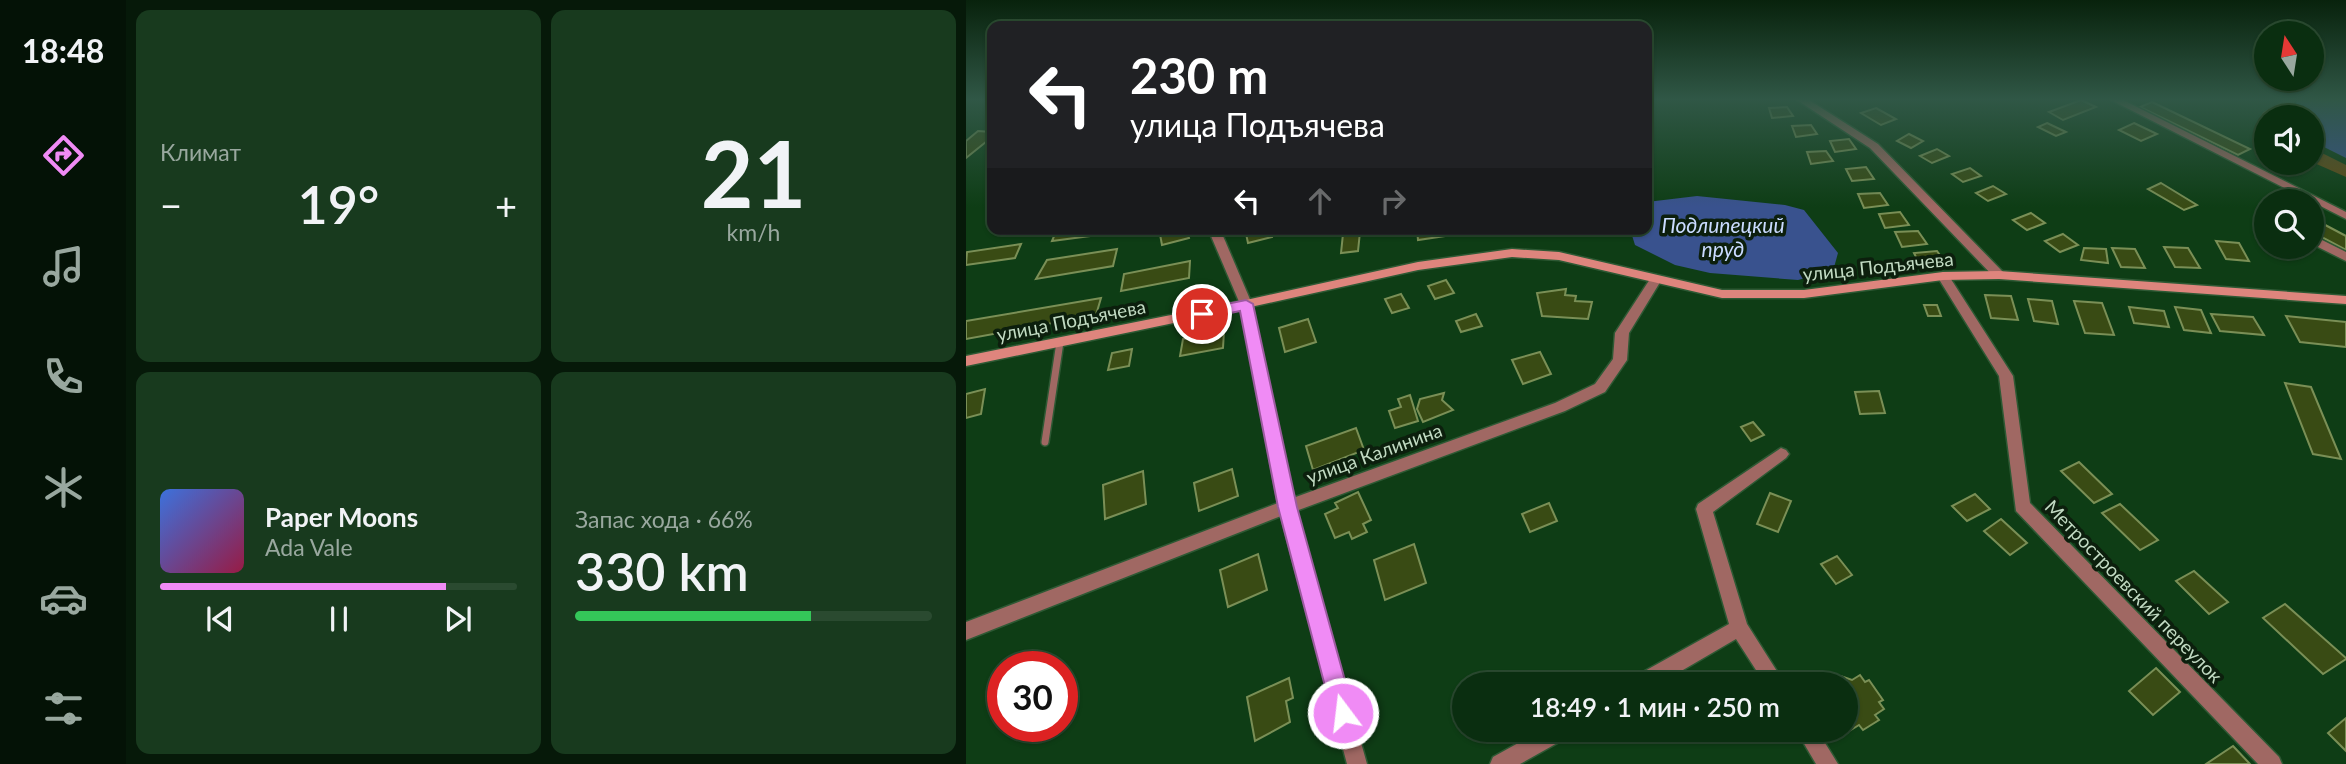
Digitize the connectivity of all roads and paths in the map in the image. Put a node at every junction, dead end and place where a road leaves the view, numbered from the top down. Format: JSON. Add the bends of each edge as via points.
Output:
{"nodes":[{"id":1,"x":1858,"y":136,"type":"edge"},
{"id":2,"x":2187,"y":136,"type":"edge"},
{"id":3,"x":2292,"y":189,"type":"edge"},
{"id":4,"x":2324,"y":205,"type":"edge"},
{"id":5,"x":2346,"y":216,"type":"edge"},
{"id":6,"x":1217,"y":235,"type":"edge"},
{"id":7,"x":2324,"y":245,"type":"edge"},
{"id":8,"x":2346,"y":257,"type":"edge"},
{"id":9,"x":1999,"y":275,"type":"junction"},
{"id":10,"x":1943,"y":276,"type":"junction"},
{"id":11,"x":1656,"y":279,"type":"junction"},
{"id":12,"x":2346,"y":300,"type":"edge"},
{"id":13,"x":1246,"y":304,"type":"junction"},
{"id":14,"x":1060,"y":342,"type":"junction"},
{"id":15,"x":966,"y":361,"type":"edge"},
{"id":16,"x":1045,"y":442,"type":"dead end"},
{"id":17,"x":1781,"y":454,"type":"dead end"},
{"id":18,"x":1287,"y":507,"type":"junction"},
{"id":19,"x":1739,"y":628,"type":"junction"},
{"id":20,"x":966,"y":631,"type":"edge"},
{"id":21,"x":1662,"y":672,"type":"edge"},
{"id":22,"x":1768,"y":672,"type":"edge"},
{"id":23,"x":1539,"y":742,"type":"edge"},
{"id":24,"x":1814,"y":742,"type":"edge"},
{"id":25,"x":1357,"y":764,"type":"edge"},
{"id":26,"x":1500,"y":764,"type":"edge"},
{"id":27,"x":1828,"y":764,"type":"edge"},
{"id":28,"x":2272,"y":764,"type":"edge"}],
"edges":[{"from":1,"to":9,"type":"street","via":[[1874,146]]},
{"from":2,"to":3,"type":"street"},
{"from":4,"to":5,"type":"street"},
{"from":6,"to":13,"type":"street"},
{"from":7,"to":8,"type":"street"},
{"from":9,"to":10,"type":"main road","name":"улица Подъячева"},
{"from":9,"to":12,"type":"main road","name":"улица Подъячева"},
{"from":10,"to":11,"type":"main road","name":"улица Подъячева","via":[[1804,294],[1722,294]]},
{"from":10,"to":28,"type":"street","name":"Метростроевский переулок","via":[[2006,376],[2022,506]]},
{"from":11,"to":13,"type":"main road","name":"улица Подъячева","via":[[1559,256],[1512,253],[1418,266]]},
{"from":11,"to":18,"type":"street","name":"улица Калинина","via":[[1622,333],[1620,360],[1600,388],[1560,407]]},
{"from":13,"to":14,"type":"main road","name":"улица Подъячева"},
{"from":13,"to":18,"type":"street"},
{"from":14,"to":15,"type":"main road","name":"улица Подъячева"},
{"from":14,"to":16,"type":"lane"},
{"from":17,"to":19,"type":"street","via":[[1704,509]]},
{"from":18,"to":20,"type":"street","name":"улица Калинина"},
{"from":18,"to":25,"type":"street"},
{"from":19,"to":21,"type":"street"},
{"from":19,"to":22,"type":"street"},
{"from":23,"to":26,"type":"street"},
{"from":24,"to":27,"type":"street"}]}
